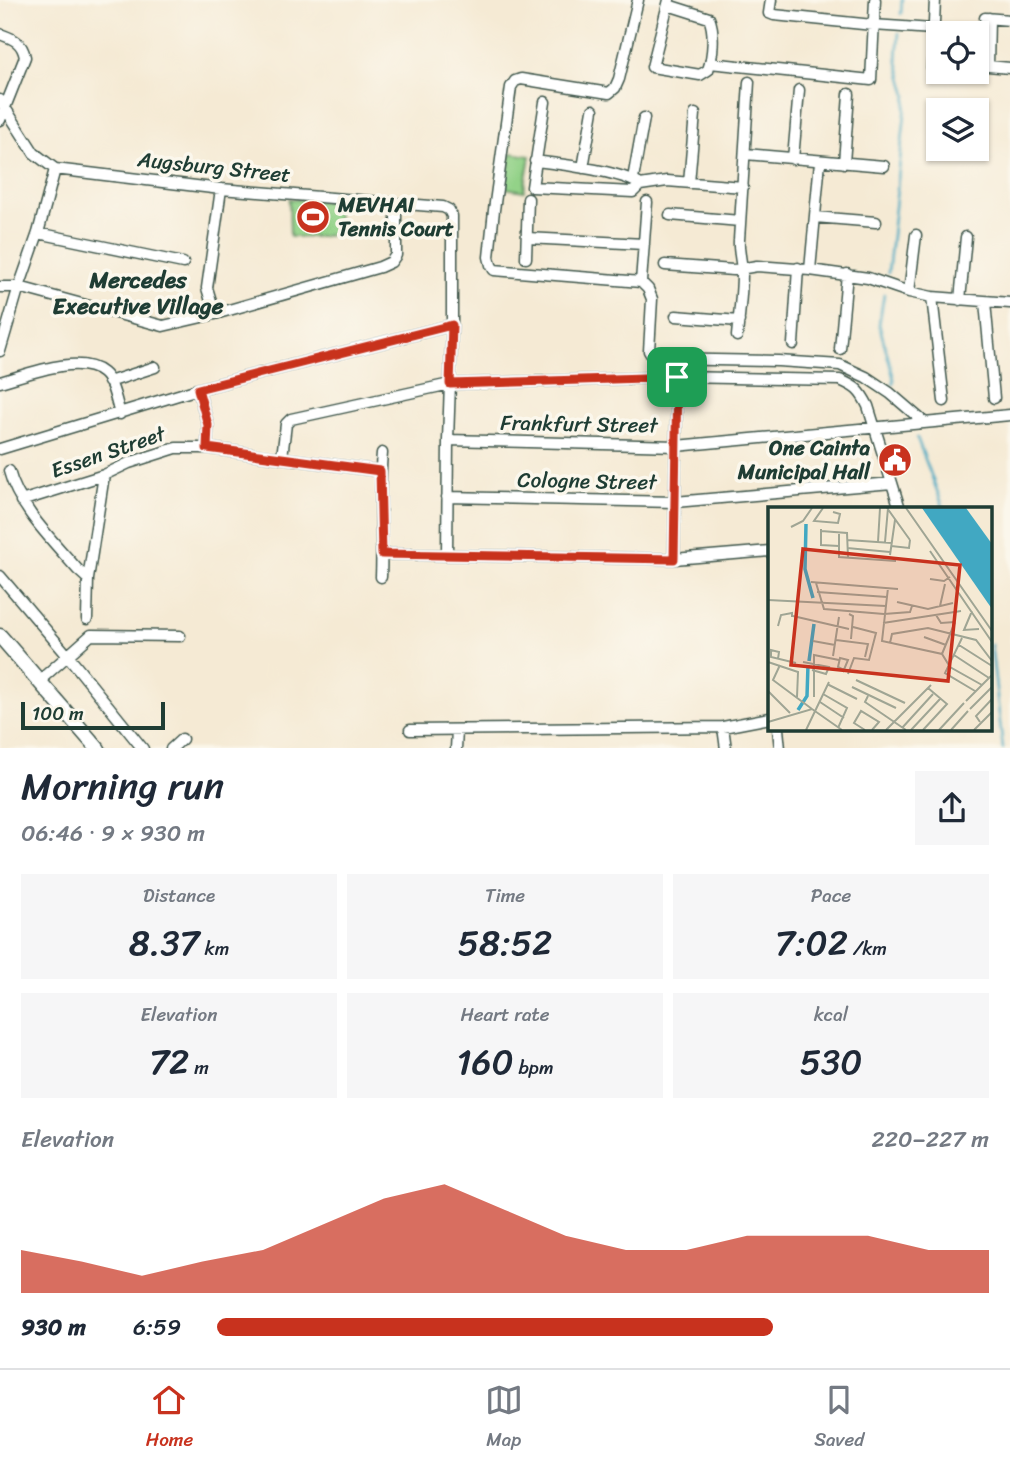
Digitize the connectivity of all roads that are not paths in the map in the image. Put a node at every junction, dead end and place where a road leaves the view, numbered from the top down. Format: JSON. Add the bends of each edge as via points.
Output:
{"nodes":[{"id":1,"x":638,"y":0,"type":"edge"},
{"id":2,"x":771,"y":0,"type":"edge"},
{"id":3,"x":875,"y":0,"type":"edge"},
{"id":4,"x":935,"y":0,"type":"edge"},
{"id":5,"x":669,"y":3,"type":"edge"},
{"id":6,"x":1010,"y":20,"type":"edge"},
{"id":7,"x":934,"y":21,"type":"edge"},
{"id":8,"x":873,"y":25,"type":"junction"},
{"id":9,"x":926,"y":29,"type":"edge"},
{"id":10,"x":0,"y":34,"type":"edge"},
{"id":11,"x":710,"y":63,"type":"junction"},
{"id":12,"x":1010,"y":68,"type":"edge"},
{"id":13,"x":750,"y":82,"type":"dead end"},
{"id":14,"x":799,"y":90,"type":"dead end"},
{"id":15,"x":849,"y":94,"type":"dead end"},
{"id":16,"x":545,"y":102,"type":"dead end"},
{"id":17,"x":2,"y":104,"type":"edge"},
{"id":18,"x":593,"y":110,"type":"dead end"},
{"id":19,"x":695,"y":114,"type":"dead end"},
{"id":20,"x":644,"y":118,"type":"dead end"},
{"id":21,"x":0,"y":120,"type":"edge"},
{"id":22,"x":745,"y":154,"type":"junction"},
{"id":23,"x":793,"y":159,"type":"junction"},
{"id":24,"x":535,"y":161,"type":"junction"},
{"id":25,"x":820,"y":161,"type":"junction"},
{"id":26,"x":844,"y":163,"type":"junction"},
{"id":27,"x":884,"y":166,"type":"dead end"},
{"id":28,"x":583,"y":168,"type":"junction"},
{"id":29,"x":55,"y":169,"type":"junction"},
{"id":30,"x":636,"y":182,"type":"junction"},
{"id":31,"x":689,"y":183,"type":"junction"},
{"id":32,"x":743,"y":187,"type":"junction"},
{"id":33,"x":221,"y":189,"type":"junction"},
{"id":34,"x":528,"y":199,"type":"dead end"},
{"id":35,"x":646,"y":202,"type":"dead end"},
{"id":36,"x":396,"y":203,"type":"junction"},
{"id":37,"x":670,"y":215,"type":"dead end"},
{"id":38,"x":815,"y":217,"type":"junction"},
{"id":39,"x":740,"y":221,"type":"junction"},
{"id":40,"x":876,"y":222,"type":"dead end"},
{"id":41,"x":38,"y":233,"type":"junction"},
{"id":42,"x":916,"y":235,"type":"dead end"},
{"id":43,"x":966,"y":237,"type":"dead end"},
{"id":44,"x":527,"y":238,"type":"junction"},
{"id":45,"x":644,"y":244,"type":"junction"},
{"id":46,"x":526,"y":258,"type":"dead end"},
{"id":47,"x":183,"y":263,"type":"dead end"},
{"id":48,"x":665,"y":265,"type":"dead end"},
{"id":49,"x":742,"y":268,"type":"junction"},
{"id":50,"x":804,"y":269,"type":"junction"},
{"id":51,"x":847,"y":274,"type":"junction"},
{"id":52,"x":641,"y":282,"type":"junction"},
{"id":53,"x":0,"y":287,"type":"edge"},
{"id":54,"x":19,"y":287,"type":"junction"},
{"id":55,"x":909,"y":292,"type":"junction"},
{"id":56,"x":933,"y":297,"type":"junction"},
{"id":57,"x":960,"y":300,"type":"junction"},
{"id":58,"x":985,"y":302,"type":"junction"},
{"id":59,"x":1010,"y":302,"type":"edge"},
{"id":60,"x":215,"y":314,"type":"junction"},
{"id":61,"x":676,"y":316,"type":"dead end"},
{"id":62,"x":739,"y":321,"type":"junction"},
{"id":63,"x":452,"y":325,"type":"junction"},
{"id":64,"x":737,"y":336,"type":"dead end"},
{"id":65,"x":793,"y":344,"type":"dead end"},
{"id":66,"x":840,"y":349,"type":"dead end"},
{"id":67,"x":0,"y":351,"type":"edge"},
{"id":68,"x":155,"y":367,"type":"dead end"},
{"id":69,"x":677,"y":377,"type":"junction"},
{"id":70,"x":0,"y":382,"type":"edge"},
{"id":71,"x":108,"y":382,"type":"junction"},
{"id":72,"x":450,"y":384,"type":"junction"},
{"id":73,"x":198,"y":389,"type":"junction"},
{"id":74,"x":994,"y":398,"type":"dead end"},
{"id":75,"x":944,"y":401,"type":"dead end"},
{"id":76,"x":120,"y":414,"type":"junction"},
{"id":77,"x":1010,"y":415,"type":"edge"},
{"id":78,"x":925,"y":423,"type":"junction"},
{"id":79,"x":876,"y":428,"type":"junction"},
{"id":80,"x":448,"y":440,"type":"junction"},
{"id":81,"x":676,"y":446,"type":"junction"},
{"id":82,"x":207,"y":448,"type":"junction"},
{"id":83,"x":0,"y":449,"type":"edge"},
{"id":84,"x":382,"y":453,"type":"dead end"},
{"id":85,"x":282,"y":457,"type":"junction"},
{"id":86,"x":9,"y":471,"type":"dead end"},
{"id":87,"x":380,"y":471,"type":"junction"},
{"id":88,"x":104,"y":475,"type":"junction"},
{"id":89,"x":892,"y":483,"type":"junction"},
{"id":90,"x":447,"y":497,"type":"junction"},
{"id":91,"x":21,"y":501,"type":"junction"},
{"id":92,"x":675,"y":502,"type":"junction"},
{"id":93,"x":899,"y":507,"type":"edge"},
{"id":94,"x":768,"y":551,"type":"edge"},
{"id":95,"x":382,"y":554,"type":"junction"},
{"id":96,"x":447,"y":555,"type":"junction"},
{"id":97,"x":674,"y":559,"type":"junction"},
{"id":98,"x":0,"y":576,"type":"edge"},
{"id":99,"x":381,"y":577,"type":"dead end"},
{"id":100,"x":88,"y":579,"type":"junction"},
{"id":101,"x":87,"y":619,"type":"dead end"},
{"id":102,"x":0,"y":636,"type":"edge"},
{"id":103,"x":180,"y":636,"type":"dead end"},
{"id":104,"x":68,"y":656,"type":"junction"},
{"id":105,"x":39,"y":681,"type":"junction"},
{"id":106,"x":768,"y":718,"type":"edge"},
{"id":107,"x":723,"y":727,"type":"junction"},
{"id":108,"x":410,"y":730,"type":"dead end"},
{"id":109,"x":457,"y":730,"type":"junction"},
{"id":110,"x":182,"y":739,"type":"dead end"},
{"id":111,"x":98,"y":748,"type":"edge"},
{"id":112,"x":143,"y":748,"type":"edge"},
{"id":113,"x":170,"y":748,"type":"edge"},
{"id":114,"x":456,"y":748,"type":"edge"},
{"id":115,"x":726,"y":748,"type":"edge"}],
"edges":[{"from":1,"to":52,"type":"street","via":[[619,79],[609,93],[514,81],[489,257],[494,270]]},
{"from":2,"to":8,"type":"street","via":[[769,13],[774,15]]},
{"from":3,"to":8,"type":"street"},
{"from":4,"to":7,"type":"street"},
{"from":5,"to":11,"type":"street","via":[[709,18]]},
{"from":5,"to":11,"type":"street","via":[[652,67],[700,75],[708,71]]},
{"from":6,"to":12,"type":"street","via":[[986,18],[988,66]]},
{"from":8,"to":9,"type":"street"},
{"from":8,"to":11,"type":"street","via":[[871,80]]},
{"from":10,"to":17,"type":"street","via":[[18,41],[26,57]]},
{"from":13,"to":22,"type":"street"},
{"from":14,"to":23,"type":"street"},
{"from":15,"to":26,"type":"street"},
{"from":16,"to":24,"type":"street"},
{"from":17,"to":21,"type":"street"},
{"from":17,"to":29,"type":"street","via":[[34,153]]},
{"from":18,"to":28,"type":"street"},
{"from":19,"to":31,"type":"street"},
{"from":20,"to":30,"type":"street"},
{"from":22,"to":23,"type":"street"},
{"from":22,"to":32,"type":"street"},
{"from":23,"to":25,"type":"street"},
{"from":24,"to":28,"type":"street"},
{"from":24,"to":30,"type":"street","via":[[532,187],[633,192]]},
{"from":25,"to":26,"type":"street"},
{"from":25,"to":38,"type":"street"},
{"from":26,"to":27,"type":"street"},
{"from":28,"to":30,"type":"street"},
{"from":29,"to":33,"type":"street","name":"Augsburg Street"},
{"from":29,"to":41,"type":"street"},
{"from":30,"to":31,"type":"street"},
{"from":31,"to":32,"type":"street"},
{"from":32,"to":39,"type":"street"},
{"from":33,"to":36,"type":"street","name":"Augsburg Street"},
{"from":33,"to":60,"type":"street","via":[[208,288]]},
{"from":34,"to":44,"type":"street"},
{"from":35,"to":45,"type":"street"},
{"from":36,"to":60,"type":"street","via":[[396,255],[391,262]]},
{"from":36,"to":63,"type":"street","name":"Augsburg Street","via":[[443,207],[452,216]]},
{"from":37,"to":39,"type":"street"},
{"from":38,"to":40,"type":"street"},
{"from":38,"to":50,"type":"street"},
{"from":39,"to":49,"type":"street"},
{"from":41,"to":47,"type":"street"},
{"from":41,"to":54,"type":"street"},
{"from":42,"to":55,"type":"street"},
{"from":43,"to":57,"type":"street"},
{"from":44,"to":45,"type":"street"},
{"from":44,"to":46,"type":"street"},
{"from":45,"to":52,"type":"street"},
{"from":48,"to":49,"type":"street"},
{"from":49,"to":50,"type":"street"},
{"from":49,"to":62,"type":"street"},
{"from":50,"to":51,"type":"street"},
{"from":50,"to":65,"type":"street"},
{"from":51,"to":55,"type":"street"},
{"from":51,"to":66,"type":"street"},
{"from":52,"to":78,"type":"street","via":[[652,299],[649,351],[657,359],[840,365],[890,393]]},
{"from":53,"to":54,"type":"street"},
{"from":54,"to":60,"type":"street","via":[[163,326]]},
{"from":54,"to":67,"type":"street"},
{"from":55,"to":56,"type":"street"},
{"from":56,"to":57,"type":"street"},
{"from":56,"to":75,"type":"street"},
{"from":57,"to":58,"type":"street"},
{"from":58,"to":59,"type":"street"},
{"from":58,"to":74,"type":"street"},
{"from":61,"to":62,"type":"street"},
{"from":62,"to":64,"type":"street"},
{"from":63,"to":72,"type":"street"},
{"from":63,"to":73,"type":"street"},
{"from":68,"to":71,"type":"street"},
{"from":69,"to":72,"type":"street"},
{"from":69,"to":79,"type":"street","via":[[840,380],[861,392]]},
{"from":69,"to":81,"type":"street"},
{"from":70,"to":71,"type":"street","via":[[58,366],[85,365],[103,373]]},
{"from":71,"to":76,"type":"street"},
{"from":72,"to":80,"type":"street"},
{"from":72,"to":85,"type":"street","via":[[291,419],[286,424]]},
{"from":73,"to":76,"type":"street"},
{"from":73,"to":82,"type":"street","via":[[208,425]]},
{"from":76,"to":83,"type":"street"},
{"from":77,"to":78,"type":"street","name":"Frankfurt Street"},
{"from":78,"to":79,"type":"street","name":"Frankfurt Street"},
{"from":79,"to":81,"type":"street","name":"Frankfurt Street"},
{"from":79,"to":89,"type":"street"},
{"from":80,"to":81,"type":"street","name":"Frankfurt Street"},
{"from":80,"to":90,"type":"street"},
{"from":81,"to":92,"type":"street"},
{"from":82,"to":85,"type":"street","name":"Essen Street"},
{"from":82,"to":88,"type":"street","name":"Essen Street","via":[[176,448]]},
{"from":84,"to":87,"type":"street"},
{"from":85,"to":87,"type":"street","name":"Essen Street"},
{"from":86,"to":91,"type":"street"},
{"from":87,"to":95,"type":"street"},
{"from":88,"to":91,"type":"street","name":"Essen Street"},
{"from":88,"to":100,"type":"street"},
{"from":89,"to":92,"type":"street","name":"Cologne Street"},
{"from":89,"to":93,"type":"street"},
{"from":90,"to":92,"type":"street","name":"Cologne Street"},
{"from":90,"to":96,"type":"street"},
{"from":91,"to":100,"type":"street"},
{"from":92,"to":97,"type":"street"},
{"from":94,"to":97,"type":"street"},
{"from":95,"to":96,"type":"street"},
{"from":95,"to":99,"type":"street"},
{"from":96,"to":97,"type":"street"},
{"from":98,"to":104,"type":"street"},
{"from":100,"to":101,"type":"street"},
{"from":102,"to":105,"type":"street"},
{"from":103,"to":104,"type":"street","via":[[91,635]]},
{"from":104,"to":105,"type":"street"},
{"from":104,"to":112,"type":"street"},
{"from":105,"to":111,"type":"street"},
{"from":106,"to":107,"type":"street"},
{"from":107,"to":109,"type":"street"},
{"from":107,"to":115,"type":"street"},
{"from":108,"to":109,"type":"street"},
{"from":109,"to":114,"type":"street"},
{"from":110,"to":113,"type":"street"}]}
